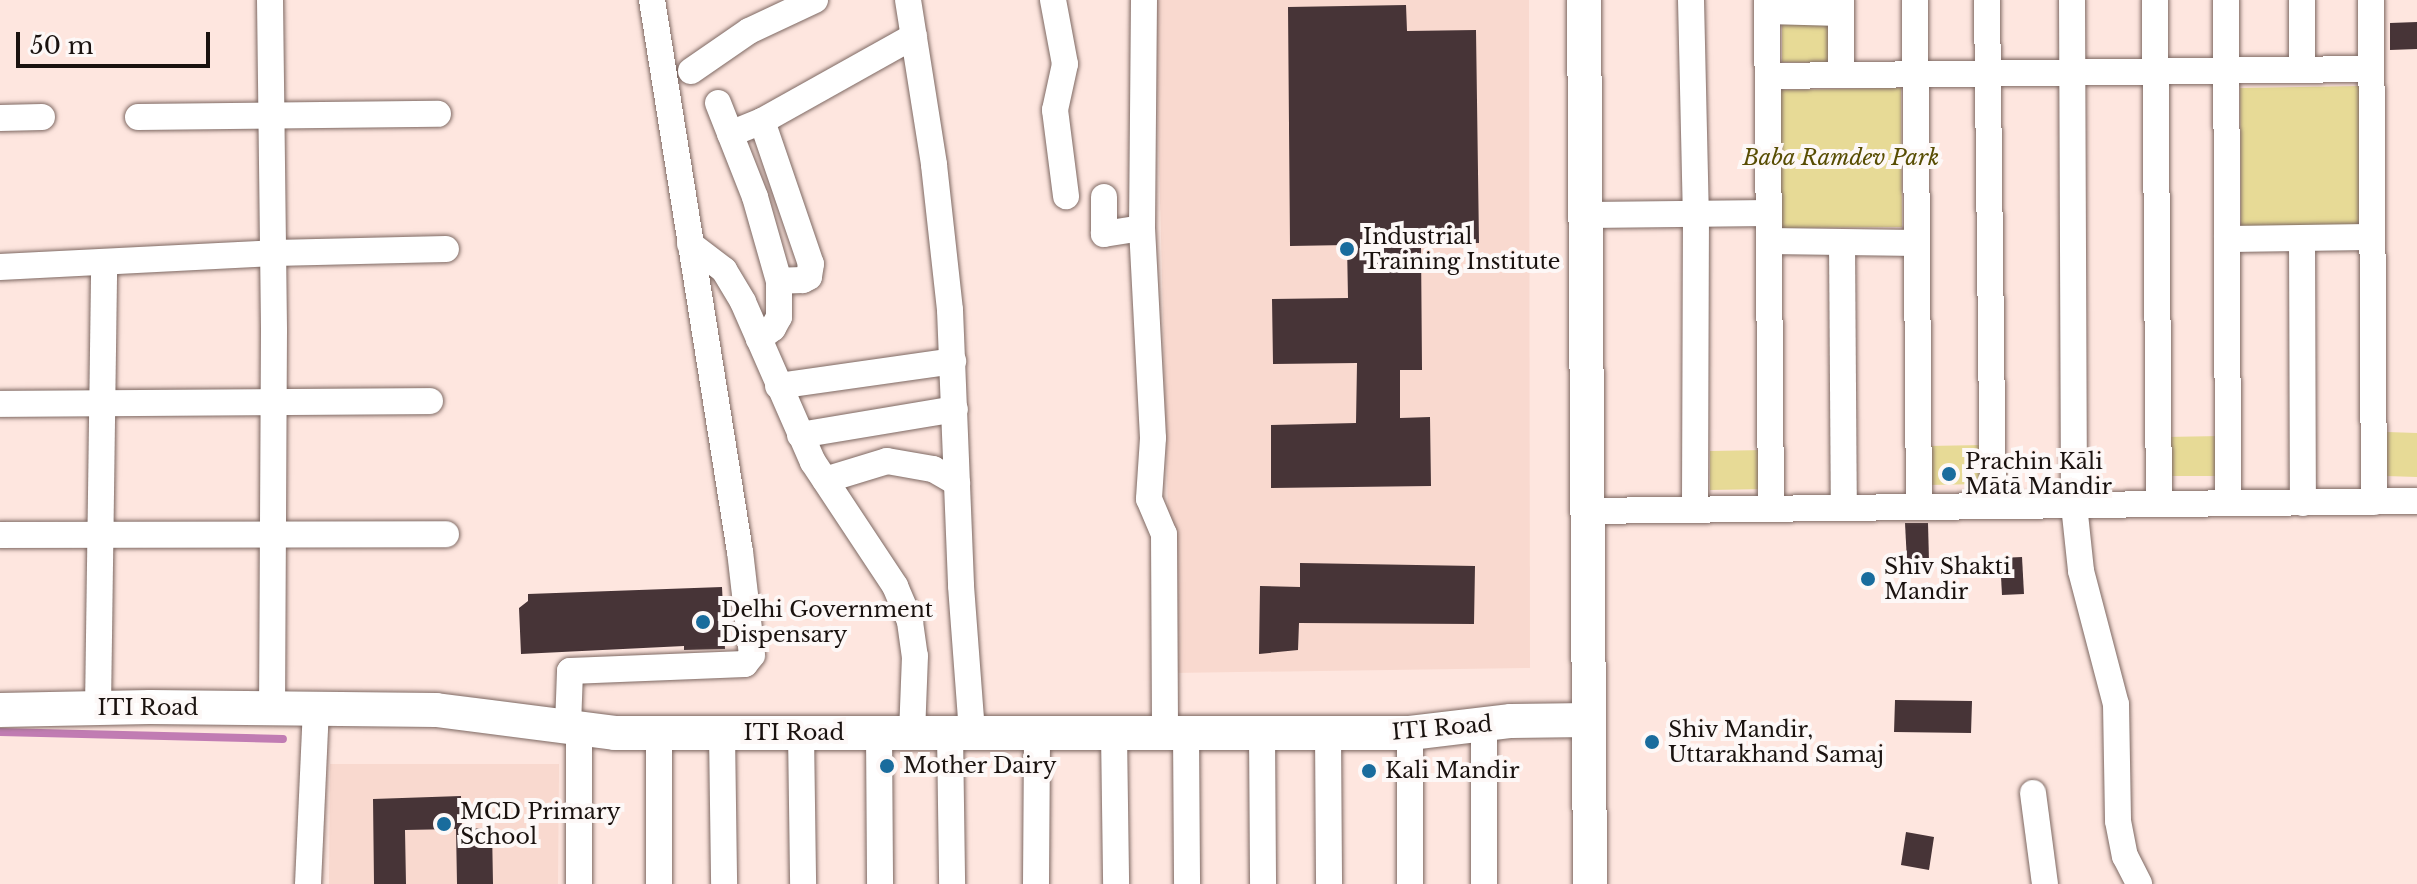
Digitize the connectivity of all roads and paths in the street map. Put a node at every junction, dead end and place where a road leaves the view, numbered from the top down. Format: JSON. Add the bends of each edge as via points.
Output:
{"nodes":[{"id":1,"x":270,"y":0,"type":"edge"},
{"id":2,"x":652,"y":0,"type":"edge"},
{"id":3,"x":815,"y":0,"type":"edge"},
{"id":4,"x":908,"y":0,"type":"edge"},
{"id":5,"x":1053,"y":0,"type":"edge"},
{"id":6,"x":1144,"y":0,"type":"edge"},
{"id":7,"x":1584,"y":0,"type":"edge"},
{"id":8,"x":1691,"y":0,"type":"edge"},
{"id":9,"x":1915,"y":0,"type":"edge"},
{"id":10,"x":1987,"y":0,"type":"edge"},
{"id":11,"x":2072,"y":0,"type":"edge"},
{"id":12,"x":2155,"y":0,"type":"edge"},
{"id":13,"x":2226,"y":0,"type":"edge"},
{"id":14,"x":2302,"y":0,"type":"edge"},
{"id":15,"x":2371,"y":0,"type":"edge"},
{"id":16,"x":1767,"y":5,"type":"edge"},
{"id":17,"x":1841,"y":6,"type":"edge"},
{"id":18,"x":914,"y":36,"type":"junction"},
{"id":19,"x":2371,"y":69,"type":"junction"},
{"id":20,"x":2302,"y":70,"type":"junction"},
{"id":21,"x":691,"y":71,"type":"dead end"},
{"id":22,"x":2226,"y":71,"type":"junction"},
{"id":23,"x":2072,"y":72,"type":"junction"},
{"id":24,"x":2156,"y":72,"type":"junction"},
{"id":25,"x":1988,"y":73,"type":"junction"},
{"id":26,"x":1916,"y":74,"type":"junction"},
{"id":27,"x":1841,"y":75,"type":"junction"},
{"id":28,"x":1768,"y":76,"type":"junction"},
{"id":29,"x":718,"y":103,"type":"dead end"},
{"id":30,"x":272,"y":114,"type":"junction"},
{"id":31,"x":438,"y":114,"type":"dead end"},
{"id":32,"x":42,"y":117,"type":"dead end"},
{"id":33,"x":138,"y":117,"type":"dead end"},
{"id":34,"x":0,"y":118,"type":"edge"},
{"id":35,"x":762,"y":121,"type":"junction"},
{"id":36,"x":730,"y":134,"type":"junction"},
{"id":37,"x":1066,"y":196,"type":"dead end"},
{"id":38,"x":1104,"y":197,"type":"dead end"},
{"id":39,"x":1696,"y":213,"type":"junction"},
{"id":40,"x":1769,"y":213,"type":"junction"},
{"id":41,"x":1588,"y":215,"type":"junction"},
{"id":42,"x":1142,"y":228,"type":"junction"},
{"id":43,"x":2372,"y":237,"type":"junction"},
{"id":44,"x":2302,"y":238,"type":"junction"},
{"id":45,"x":2227,"y":239,"type":"junction"},
{"id":46,"x":1769,"y":241,"type":"junction"},
{"id":47,"x":1842,"y":243,"type":"junction"},
{"id":48,"x":1917,"y":243,"type":"junction"},
{"id":49,"x":690,"y":244,"type":"junction"},
{"id":50,"x":446,"y":249,"type":"dead end"},
{"id":51,"x":274,"y":253,"type":"junction"},
{"id":52,"x":104,"y":263,"type":"junction"},
{"id":53,"x":0,"y":267,"type":"edge"},
{"id":54,"x":779,"y":281,"type":"junction"},
{"id":55,"x":759,"y":339,"type":"junction"},
{"id":56,"x":953,"y":361,"type":"junction"},
{"id":57,"x":778,"y":386,"type":"junction"},
{"id":58,"x":274,"y":400,"type":"junction"},
{"id":59,"x":102,"y":401,"type":"junction"},
{"id":60,"x":430,"y":401,"type":"dead end"},
{"id":61,"x":0,"y":404,"type":"edge"},
{"id":62,"x":955,"y":409,"type":"junction"},
{"id":63,"x":800,"y":435,"type":"junction"},
{"id":64,"x":825,"y":480,"type":"junction"},
{"id":65,"x":957,"y":483,"type":"junction"},
{"id":66,"x":2417,"y":501,"type":"edge"},
{"id":67,"x":2374,"y":502,"type":"junction"},
{"id":68,"x":2228,"y":503,"type":"junction"},
{"id":69,"x":2303,"y":503,"type":"junction"},
{"id":70,"x":2159,"y":504,"type":"junction"},
{"id":71,"x":2074,"y":505,"type":"junction"},
{"id":72,"x":1993,"y":506,"type":"junction"},
{"id":73,"x":1919,"y":507,"type":"junction"},
{"id":74,"x":1844,"y":508,"type":"junction"},
{"id":75,"x":1771,"y":509,"type":"junction"},
{"id":76,"x":1695,"y":510,"type":"junction"},
{"id":77,"x":1586,"y":511,"type":"junction"},
{"id":78,"x":273,"y":533,"type":"junction"},
{"id":79,"x":100,"y":534,"type":"junction"},
{"id":80,"x":446,"y":534,"type":"dead end"},
{"id":81,"x":0,"y":535,"type":"edge"},
{"id":82,"x":98,"y":708,"type":"junction"},
{"id":83,"x":272,"y":708,"type":"junction"},
{"id":84,"x":316,"y":709,"type":"junction"},
{"id":85,"x":0,"y":710,"type":"edge"},
{"id":86,"x":1589,"y":720,"type":"junction"},
{"id":87,"x":573,"y":727,"type":"junction"},
{"id":88,"x":1484,"y":727,"type":"junction"},
{"id":89,"x":659,"y":733,"type":"junction"},
{"id":90,"x":722,"y":733,"type":"junction"},
{"id":91,"x":801,"y":733,"type":"junction"},
{"id":92,"x":896,"y":733,"type":"junction"},
{"id":93,"x":961,"y":733,"type":"junction"},
{"id":94,"x":1037,"y":733,"type":"junction"},
{"id":95,"x":1114,"y":733,"type":"junction"},
{"id":96,"x":1176,"y":733,"type":"junction"},
{"id":97,"x":1262,"y":733,"type":"junction"},
{"id":98,"x":1328,"y":733,"type":"junction"},
{"id":99,"x":1410,"y":733,"type":"junction"},
{"id":100,"x":2033,"y":793,"type":"dead end"},
{"id":101,"x":308,"y":884,"type":"edge"},
{"id":102,"x":579,"y":884,"type":"edge"},
{"id":103,"x":659,"y":884,"type":"edge"},
{"id":104,"x":724,"y":884,"type":"edge"},
{"id":105,"x":803,"y":884,"type":"edge"},
{"id":106,"x":880,"y":884,"type":"edge"},
{"id":107,"x":952,"y":884,"type":"edge"},
{"id":108,"x":1036,"y":884,"type":"edge"},
{"id":109,"x":1116,"y":884,"type":"edge"},
{"id":110,"x":1187,"y":884,"type":"edge"},
{"id":111,"x":1263,"y":884,"type":"edge"},
{"id":112,"x":1329,"y":884,"type":"edge"},
{"id":113,"x":1410,"y":884,"type":"edge"},
{"id":114,"x":1484,"y":884,"type":"edge"},
{"id":115,"x":1590,"y":884,"type":"edge"},
{"id":116,"x":2045,"y":884,"type":"edge"},
{"id":117,"x":2139,"y":884,"type":"edge"}],
"edges":[{"from":1,"to":30,"type":"street"},
{"from":2,"to":49,"type":"street"},
{"from":3,"to":21,"type":"street","via":[[749,31]]},
{"from":4,"to":18,"type":"street"},
{"from":5,"to":37,"type":"street","via":[[1065,64],[1055,110]]},
{"from":6,"to":42,"type":"street"},
{"from":7,"to":41,"type":"street"},
{"from":8,"to":39,"type":"street"},
{"from":9,"to":26,"type":"street"},
{"from":10,"to":25,"type":"street"},
{"from":11,"to":23,"type":"street"},
{"from":12,"to":24,"type":"street"},
{"from":13,"to":22,"type":"street"},
{"from":14,"to":20,"type":"street"},
{"from":15,"to":19,"type":"street"},
{"from":16,"to":17,"type":"street"},
{"from":16,"to":28,"type":"street"},
{"from":17,"to":27,"type":"street"},
{"from":18,"to":35,"type":"street"},
{"from":18,"to":56,"type":"street","via":[[934,165]]},
{"from":19,"to":20,"type":"street"},
{"from":19,"to":43,"type":"street"},
{"from":20,"to":22,"type":"street"},
{"from":22,"to":24,"type":"street"},
{"from":22,"to":45,"type":"street"},
{"from":23,"to":24,"type":"street"},
{"from":23,"to":25,"type":"street"},
{"from":23,"to":71,"type":"street"},
{"from":24,"to":70,"type":"street"},
{"from":25,"to":26,"type":"street"},
{"from":25,"to":72,"type":"street"},
{"from":26,"to":27,"type":"street"},
{"from":26,"to":48,"type":"street"},
{"from":27,"to":28,"type":"street"},
{"from":28,"to":40,"type":"street"},
{"from":29,"to":36,"type":"street"},
{"from":30,"to":31,"type":"street"},
{"from":30,"to":33,"type":"street"},
{"from":30,"to":51,"type":"street"},
{"from":32,"to":34,"type":"street"},
{"from":35,"to":36,"type":"street"},
{"from":35,"to":54,"type":"street","via":[[811,264],[809,277]]},
{"from":36,"to":54,"type":"street"},
{"from":38,"to":42,"type":"street","via":[[1104,234]]},
{"from":39,"to":40,"type":"street"},
{"from":39,"to":41,"type":"street"},
{"from":39,"to":76,"type":"street"},
{"from":40,"to":46,"type":"street"},
{"from":41,"to":77,"type":"street"},
{"from":42,"to":96,"type":"street","via":[[1153,438],[1149,499],[1164,534],[1165,618]]},
{"from":43,"to":44,"type":"street"},
{"from":43,"to":67,"type":"street"},
{"from":44,"to":45,"type":"street"},
{"from":44,"to":69,"type":"street"},
{"from":45,"to":68,"type":"street"},
{"from":46,"to":47,"type":"street"},
{"from":46,"to":75,"type":"street"},
{"from":47,"to":48,"type":"street"},
{"from":47,"to":74,"type":"street"},
{"from":48,"to":73,"type":"street"},
{"from":49,"to":55,"type":"street","via":[[724,270]]},
{"from":49,"to":87,"type":"street","via":[[740,552],[751,661],[570,671]]},
{"from":50,"to":51,"type":"street"},
{"from":51,"to":52,"type":"street"},
{"from":51,"to":58,"type":"street"},
{"from":52,"to":53,"type":"street"},
{"from":52,"to":59,"type":"street"},
{"from":54,"to":55,"type":"street","via":[[779,317]]},
{"from":55,"to":57,"type":"street"},
{"from":56,"to":57,"type":"street"},
{"from":56,"to":62,"type":"street"},
{"from":57,"to":63,"type":"street"},
{"from":58,"to":59,"type":"street"},
{"from":58,"to":60,"type":"street"},
{"from":58,"to":78,"type":"street"},
{"from":59,"to":61,"type":"street"},
{"from":59,"to":79,"type":"street"},
{"from":62,"to":63,"type":"street"},
{"from":62,"to":65,"type":"street"},
{"from":63,"to":64,"type":"street"},
{"from":64,"to":65,"type":"street","via":[[887,461],[933,469]]},
{"from":64,"to":92,"type":"street","via":[[895,586],[910,622],[915,656]]},
{"from":65,"to":93,"type":"street"},
{"from":66,"to":67,"type":"street"},
{"from":67,"to":69,"type":"street"},
{"from":68,"to":69,"type":"street"},
{"from":68,"to":70,"type":"street"},
{"from":70,"to":71,"type":"street"},
{"from":71,"to":72,"type":"street"},
{"from":71,"to":117,"type":"street","via":[[2081,571],[2116,704],[2118,821],[2125,856]]},
{"from":72,"to":73,"type":"street"},
{"from":73,"to":74,"type":"street"},
{"from":74,"to":75,"type":"street"},
{"from":75,"to":76,"type":"street"},
{"from":76,"to":77,"type":"street"},
{"from":77,"to":86,"type":"street"},
{"from":78,"to":79,"type":"street"},
{"from":78,"to":80,"type":"street"},
{"from":78,"to":83,"type":"street"},
{"from":79,"to":81,"type":"street"},
{"from":79,"to":82,"type":"street"},
{"from":82,"to":83,"type":"street","name":"ITI Road"},
{"from":82,"to":85,"type":"street","name":"ITI Road"},
{"from":83,"to":84,"type":"street","name":"ITI Road"},
{"from":84,"to":87,"type":"street","name":"ITI Road","via":[[436,710]]},
{"from":84,"to":101,"type":"street"},
{"from":86,"to":88,"type":"street","name":"ITI Road","via":[[1511,721]]},
{"from":86,"to":115,"type":"street"},
{"from":87,"to":89,"type":"street","name":"ITI Road"},
{"from":87,"to":102,"type":"street"},
{"from":88,"to":99,"type":"street","name":"ITI Road"},
{"from":88,"to":114,"type":"street"},
{"from":89,"to":90,"type":"street","name":"ITI Road"},
{"from":89,"to":103,"type":"street"},
{"from":90,"to":91,"type":"street","name":"ITI Road"},
{"from":90,"to":104,"type":"street"},
{"from":91,"to":92,"type":"street","name":"ITI Road"},
{"from":91,"to":105,"type":"street"},
{"from":92,"to":93,"type":"street","name":"ITI Road"},
{"from":92,"to":106,"type":"street"},
{"from":93,"to":94,"type":"street","name":"ITI Road"},
{"from":93,"to":107,"type":"street"},
{"from":94,"to":95,"type":"street","name":"ITI Road"},
{"from":94,"to":108,"type":"street"},
{"from":95,"to":96,"type":"street","name":"ITI Road"},
{"from":95,"to":109,"type":"street"},
{"from":96,"to":97,"type":"street","name":"ITI Road"},
{"from":96,"to":110,"type":"street"},
{"from":97,"to":98,"type":"street","name":"ITI Road"},
{"from":97,"to":111,"type":"street"},
{"from":98,"to":99,"type":"street","name":"ITI Road"},
{"from":98,"to":112,"type":"street"},
{"from":99,"to":113,"type":"street"},
{"from":100,"to":116,"type":"street"}]}
